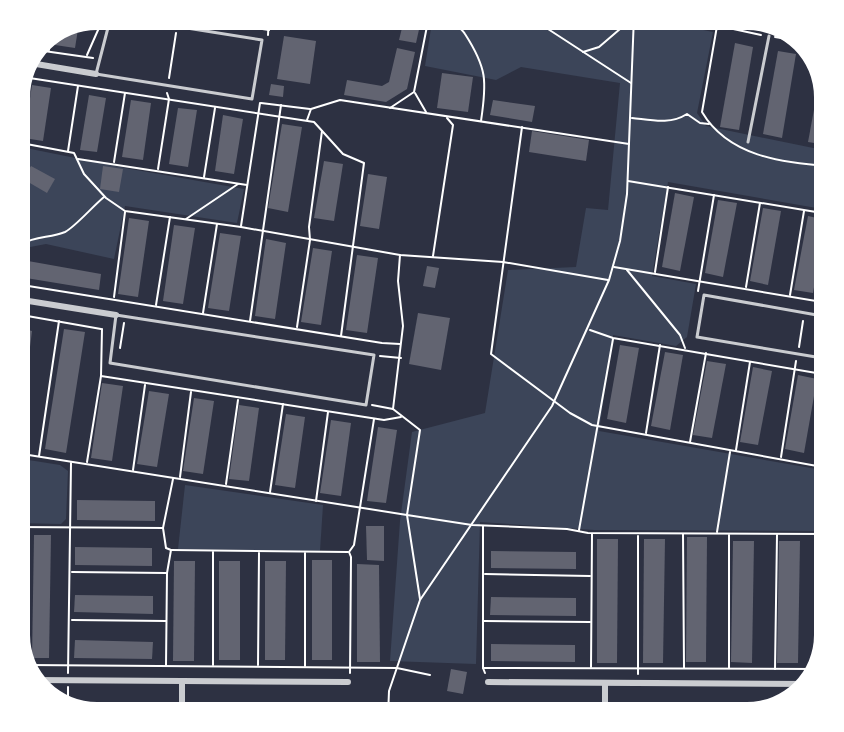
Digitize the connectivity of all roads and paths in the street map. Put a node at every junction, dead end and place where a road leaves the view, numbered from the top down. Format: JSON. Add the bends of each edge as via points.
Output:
{"nodes":[{"id":1,"x":97,"y":30,"type":"edge"},
{"id":2,"x":107,"y":30,"type":"edge"},
{"id":3,"x":177,"y":30,"type":"edge"},
{"id":4,"x":197,"y":30,"type":"edge"},
{"id":5,"x":269,"y":30,"type":"edge"},
{"id":6,"x":426,"y":30,"type":"edge"},
{"id":7,"x":461,"y":30,"type":"edge"},
{"id":8,"x":549,"y":30,"type":"edge"},
{"id":9,"x":618,"y":30,"type":"edge"},
{"id":10,"x":634,"y":30,"type":"edge"},
{"id":11,"x":716,"y":30,"type":"edge"},
{"id":12,"x":738,"y":30,"type":"edge"},
{"id":13,"x":769,"y":36,"type":"junction"},
{"id":14,"x":775,"y":37,"type":"edge"},
{"id":15,"x":262,"y":40,"type":"junction"},
{"id":16,"x":49,"y":51,"type":"edge"},
{"id":17,"x":583,"y":52,"type":"junction"},
{"id":18,"x":86,"y":57,"type":"junction"},
{"id":19,"x":99,"y":58,"type":"junction"},
{"id":20,"x":39,"y":64,"type":"edge"},
{"id":21,"x":96,"y":74,"type":"junction"},
{"id":22,"x":33,"y":78,"type":"edge"},
{"id":23,"x":632,"y":84,"type":"junction"},
{"id":24,"x":78,"y":85,"type":"junction"},
{"id":25,"x":168,"y":86,"type":"junction"},
{"id":26,"x":125,"y":92,"type":"junction"},
{"id":27,"x":414,"y":92,"type":"junction"},
{"id":28,"x":169,"y":99,"type":"junction"},
{"id":29,"x":252,"y":99,"type":"junction"},
{"id":30,"x":261,"y":103,"type":"junction"},
{"id":31,"x":281,"y":105,"type":"junction"},
{"id":32,"x":215,"y":107,"type":"junction"},
{"id":33,"x":390,"y":108,"type":"junction"},
{"id":34,"x":311,"y":109,"type":"junction"},
{"id":35,"x":426,"y":112,"type":"junction"},
{"id":36,"x":259,"y":114,"type":"junction"},
{"id":37,"x":279,"y":117,"type":"junction"},
{"id":38,"x":447,"y":117,"type":"junction"},
{"id":39,"x":631,"y":118,"type":"junction"},
{"id":40,"x":307,"y":120,"type":"junction"},
{"id":41,"x":481,"y":121,"type":"junction"},
{"id":42,"x":709,"y":124,"type":"junction"},
{"id":43,"x":522,"y":127,"type":"junction"},
{"id":44,"x":322,"y":130,"type":"junction"},
{"id":45,"x":748,"y":142,"type":"dead end"},
{"id":46,"x":30,"y":144,"type":"edge"},
{"id":47,"x":630,"y":145,"type":"junction"},
{"id":48,"x":68,"y":152,"type":"junction"},
{"id":49,"x":76,"y":158,"type":"junction"},
{"id":50,"x":114,"y":163,"type":"junction"},
{"id":51,"x":814,"y":165,"type":"edge"},
{"id":52,"x":158,"y":170,"type":"junction"},
{"id":53,"x":204,"y":178,"type":"junction"},
{"id":54,"x":628,"y":181,"type":"junction"},
{"id":55,"x":239,"y":184,"type":"junction"},
{"id":56,"x":247,"y":185,"type":"junction"},
{"id":57,"x":668,"y":186,"type":"junction"},
{"id":58,"x":714,"y":193,"type":"junction"},
{"id":59,"x":105,"y":197,"type":"junction"},
{"id":60,"x":760,"y":202,"type":"junction"},
{"id":61,"x":804,"y":210,"type":"junction"},
{"id":62,"x":125,"y":211,"type":"junction"},
{"id":63,"x":814,"y":212,"type":"edge"},
{"id":64,"x":170,"y":217,"type":"junction"},
{"id":65,"x":185,"y":220,"type":"junction"},
{"id":66,"x":217,"y":224,"type":"junction"},
{"id":67,"x":241,"y":227,"type":"junction"},
{"id":68,"x":264,"y":232,"type":"junction"},
{"id":69,"x":30,"y":239,"type":"edge"},
{"id":70,"x":310,"y":240,"type":"junction"},
{"id":71,"x":355,"y":247,"type":"junction"},
{"id":72,"x":400,"y":255,"type":"junction"},
{"id":73,"x":433,"y":257,"type":"junction"},
{"id":74,"x":503,"y":262,"type":"junction"},
{"id":75,"x":614,"y":267,"type":"junction"},
{"id":76,"x":626,"y":269,"type":"junction"},
{"id":77,"x":655,"y":274,"type":"junction"},
{"id":78,"x":609,"y":280,"type":"junction"},
{"id":79,"x":700,"y":281,"type":"junction"},
{"id":80,"x":30,"y":286,"type":"edge"},
{"id":81,"x":746,"y":289,"type":"junction"},
{"id":82,"x":790,"y":296,"type":"junction"},
{"id":83,"x":114,"y":299,"type":"junction"},
{"id":84,"x":814,"y":300,"type":"edge"},
{"id":85,"x":30,"y":301,"type":"edge"},
{"id":86,"x":127,"y":302,"type":"junction"},
{"id":87,"x":156,"y":306,"type":"junction"},
{"id":88,"x":804,"y":312,"type":"junction"},
{"id":89,"x":203,"y":314,"type":"junction"},
{"id":90,"x":814,"y":314,"type":"edge"},
{"id":91,"x":116,"y":315,"type":"junction"},
{"id":92,"x":30,"y":316,"type":"edge"},
{"id":93,"x":125,"y":318,"type":"junction"},
{"id":94,"x":59,"y":321,"type":"junction"},
{"id":95,"x":250,"y":321,"type":"junction"},
{"id":96,"x":296,"y":328,"type":"junction"},
{"id":97,"x":588,"y":329,"type":"junction"},
{"id":98,"x":341,"y":336,"type":"junction"},
{"id":99,"x":697,"y":337,"type":"junction"},
{"id":100,"x":613,"y":338,"type":"junction"},
{"id":101,"x":402,"y":344,"type":"junction"},
{"id":102,"x":660,"y":345,"type":"junction"},
{"id":103,"x":685,"y":349,"type":"junction"},
{"id":104,"x":706,"y":353,"type":"junction"},
{"id":105,"x":797,"y":354,"type":"junction"},
{"id":106,"x":374,"y":355,"type":"junction"},
{"id":107,"x":814,"y":357,"type":"edge"},
{"id":108,"x":401,"y":358,"type":"junction"},
{"id":109,"x":750,"y":362,"type":"junction"},
{"id":110,"x":117,"y":364,"type":"junction"},
{"id":111,"x":795,"y":369,"type":"junction"},
{"id":112,"x":814,"y":372,"type":"edge"},
{"id":113,"x":101,"y":376,"type":"junction"},
{"id":114,"x":145,"y":383,"type":"junction"},
{"id":115,"x":192,"y":390,"type":"junction"},
{"id":116,"x":238,"y":398,"type":"junction"},
{"id":117,"x":555,"y":401,"type":"junction"},
{"id":118,"x":283,"y":404,"type":"junction"},
{"id":119,"x":366,"y":405,"type":"junction"},
{"id":120,"x":393,"y":409,"type":"junction"},
{"id":121,"x":328,"y":411,"type":"junction"},
{"id":122,"x":402,"y":416,"type":"junction"},
{"id":123,"x":374,"y":419,"type":"junction"},
{"id":124,"x":599,"y":427,"type":"junction"},
{"id":125,"x":646,"y":435,"type":"junction"},
{"id":126,"x":690,"y":443,"type":"junction"},
{"id":127,"x":730,"y":450,"type":"junction"},
{"id":128,"x":736,"y":451,"type":"junction"},
{"id":129,"x":30,"y":455,"type":"edge"},
{"id":130,"x":39,"y":457,"type":"junction"},
{"id":131,"x":781,"y":458,"type":"junction"},
{"id":132,"x":71,"y":462,"type":"junction"},
{"id":133,"x":87,"y":464,"type":"junction"},
{"id":134,"x":814,"y":465,"type":"edge"},
{"id":135,"x":133,"y":471,"type":"junction"},
{"id":136,"x":173,"y":477,"type":"junction"},
{"id":137,"x":180,"y":478,"type":"junction"},
{"id":138,"x":225,"y":486,"type":"junction"},
{"id":139,"x":270,"y":494,"type":"junction"},
{"id":140,"x":316,"y":502,"type":"junction"},
{"id":141,"x":360,"y":509,"type":"junction"},
{"id":142,"x":407,"y":515,"type":"junction"},
{"id":143,"x":472,"y":525,"type":"junction"},
{"id":144,"x":483,"y":526,"type":"junction"},
{"id":145,"x":30,"y":527,"type":"edge"},
{"id":146,"x":70,"y":528,"type":"junction"},
{"id":147,"x":163,"y":528,"type":"junction"},
{"id":148,"x":579,"y":531,"type":"junction"},
{"id":149,"x":717,"y":533,"type":"junction"},
{"id":150,"x":592,"y":534,"type":"junction"},
{"id":151,"x":683,"y":534,"type":"junction"},
{"id":152,"x":777,"y":534,"type":"junction"},
{"id":153,"x":729,"y":535,"type":"junction"},
{"id":154,"x":814,"y":535,"type":"edge"},
{"id":155,"x":638,"y":536,"type":"junction"},
{"id":156,"x":171,"y":550,"type":"junction"},
{"id":157,"x":213,"y":552,"type":"junction"},
{"id":158,"x":349,"y":552,"type":"junction"},
{"id":159,"x":259,"y":553,"type":"junction"},
{"id":160,"x":305,"y":553,"type":"junction"},
{"id":161,"x":70,"y":572,"type":"junction"},
{"id":162,"x":167,"y":573,"type":"junction"},
{"id":163,"x":485,"y":574,"type":"junction"},
{"id":164,"x":592,"y":576,"type":"junction"},
{"id":165,"x":420,"y":600,"type":"junction"},
{"id":166,"x":70,"y":620,"type":"junction"},
{"id":167,"x":167,"y":621,"type":"junction"},
{"id":168,"x":483,"y":621,"type":"junction"},
{"id":169,"x":591,"y":622,"type":"junction"},
{"id":170,"x":37,"y":665,"type":"edge"},
{"id":171,"x":69,"y":666,"type":"junction"},
{"id":172,"x":166,"y":666,"type":"junction"},
{"id":173,"x":213,"y":666,"type":"junction"},
{"id":174,"x":258,"y":667,"type":"junction"},
{"id":175,"x":305,"y":667,"type":"junction"},
{"id":176,"x":351,"y":667,"type":"junction"},
{"id":177,"x":397,"y":668,"type":"junction"},
{"id":178,"x":483,"y":668,"type":"junction"},
{"id":179,"x":591,"y":668,"type":"junction"},
{"id":180,"x":638,"y":669,"type":"junction"},
{"id":181,"x":684,"y":669,"type":"junction"},
{"id":182,"x":729,"y":669,"type":"junction"},
{"id":183,"x":804,"y":669,"type":"edge"},
{"id":184,"x":775,"y":670,"type":"junction"},
{"id":185,"x":430,"y":675,"type":"dead end"},
{"id":186,"x":48,"y":680,"type":"edge"},
{"id":187,"x":182,"y":681,"type":"junction"},
{"id":188,"x":348,"y":682,"type":"joint"},
{"id":189,"x":488,"y":682,"type":"joint"},
{"id":190,"x":605,"y":683,"type":"junction"},
{"id":191,"x":792,"y":684,"type":"edge"},
{"id":192,"x":182,"y":702,"type":"edge"},
{"id":193,"x":388,"y":702,"type":"edge"},
{"id":194,"x":605,"y":702,"type":"edge"}],
"edges":[{"from":1,"to":18,"type":"path"},
{"from":2,"to":19,"type":"lane"},
{"from":3,"to":25,"type":"path"},
{"from":4,"to":15,"type":"lane"},
{"from":5,"to":15,"type":"path"},
{"from":6,"to":27,"type":"path"},
{"from":7,"to":41,"type":"path","via":[[484,67]]},
{"from":8,"to":17,"type":"path"},
{"from":9,"to":17,"type":"path","via":[[599,47]]},
{"from":10,"to":23,"type":"path"},
{"from":11,"to":42,"type":"path","via":[[702,112]]},
{"from":12,"to":13,"type":"path"},
{"from":13,"to":14,"type":"path"},
{"from":13,"to":45,"type":"lane"},
{"from":15,"to":29,"type":"lane"},
{"from":16,"to":18,"type":"path"},
{"from":17,"to":23,"type":"path"},
{"from":18,"to":19,"type":"path"},
{"from":19,"to":21,"type":"lane"},
{"from":20,"to":21,"type":"street"},
{"from":21,"to":25,"type":"lane"},
{"from":22,"to":24,"type":"path"},
{"from":23,"to":39,"type":"path"},
{"from":24,"to":26,"type":"path"},
{"from":24,"to":48,"type":"path"},
{"from":25,"to":28,"type":"path"},
{"from":25,"to":29,"type":"lane"},
{"from":26,"to":28,"type":"path"},
{"from":26,"to":50,"type":"path"},
{"from":27,"to":33,"type":"path"},
{"from":27,"to":35,"type":"path"},
{"from":28,"to":32,"type":"path"},
{"from":28,"to":52,"type":"path"},
{"from":29,"to":30,"type":"path"},
{"from":30,"to":31,"type":"path"},
{"from":30,"to":36,"type":"path"},
{"from":31,"to":34,"type":"path"},
{"from":31,"to":37,"type":"path"},
{"from":32,"to":36,"type":"path"},
{"from":32,"to":53,"type":"path"},
{"from":33,"to":34,"type":"path","via":[[340,100]]},
{"from":33,"to":35,"type":"path"},
{"from":34,"to":40,"type":"path"},
{"from":35,"to":38,"type":"path"},
{"from":36,"to":37,"type":"path"},
{"from":36,"to":56,"type":"path"},
{"from":37,"to":40,"type":"path"},
{"from":37,"to":68,"type":"path"},
{"from":38,"to":41,"type":"path"},
{"from":38,"to":73,"type":"path","via":[[453,125]]},
{"from":39,"to":42,"type":"path","via":[[665,121],[687,114]]},
{"from":39,"to":47,"type":"path"},
{"from":40,"to":44,"type":"path"},
{"from":41,"to":43,"type":"path"},
{"from":42,"to":51,"type":"path","via":[[752,153]]},
{"from":43,"to":47,"type":"path"},
{"from":43,"to":74,"type":"path"},
{"from":44,"to":70,"type":"path"},
{"from":44,"to":71,"type":"path","via":[[343,154],[364,163]]},
{"from":46,"to":48,"type":"path"},
{"from":47,"to":54,"type":"path"},
{"from":48,"to":49,"type":"path"},
{"from":49,"to":50,"type":"path"},
{"from":49,"to":59,"type":"path"},
{"from":50,"to":52,"type":"path"},
{"from":52,"to":53,"type":"path"},
{"from":53,"to":55,"type":"path"},
{"from":54,"to":57,"type":"path"},
{"from":54,"to":75,"type":"path"},
{"from":55,"to":56,"type":"path"},
{"from":55,"to":65,"type":"path"},
{"from":56,"to":67,"type":"path"},
{"from":57,"to":58,"type":"path"},
{"from":57,"to":77,"type":"path"},
{"from":58,"to":60,"type":"path"},
{"from":58,"to":79,"type":"path"},
{"from":59,"to":62,"type":"path"},
{"from":59,"to":69,"type":"path","via":[[70,230]]},
{"from":60,"to":61,"type":"path"},
{"from":60,"to":81,"type":"path"},
{"from":61,"to":63,"type":"path"},
{"from":61,"to":82,"type":"path"},
{"from":62,"to":64,"type":"path"},
{"from":62,"to":83,"type":"path"},
{"from":64,"to":65,"type":"path"},
{"from":64,"to":87,"type":"path"},
{"from":65,"to":66,"type":"path"},
{"from":66,"to":67,"type":"path"},
{"from":66,"to":89,"type":"path"},
{"from":67,"to":68,"type":"path"},
{"from":68,"to":70,"type":"path"},
{"from":68,"to":95,"type":"path"},
{"from":70,"to":71,"type":"path"},
{"from":70,"to":96,"type":"path"},
{"from":71,"to":72,"type":"path"},
{"from":71,"to":98,"type":"path"},
{"from":72,"to":73,"type":"path"},
{"from":72,"to":101,"type":"path"},
{"from":73,"to":74,"type":"path"},
{"from":74,"to":78,"type":"path"},
{"from":74,"to":117,"type":"path","via":[[491,354]]},
{"from":75,"to":76,"type":"path"},
{"from":75,"to":78,"type":"path"},
{"from":76,"to":77,"type":"path"},
{"from":76,"to":103,"type":"path","via":[[680,335]]},
{"from":77,"to":79,"type":"path"},
{"from":78,"to":97,"type":"path"},
{"from":79,"to":81,"type":"path"},
{"from":80,"to":83,"type":"path"},
{"from":81,"to":82,"type":"path"},
{"from":82,"to":84,"type":"path"},
{"from":83,"to":86,"type":"path"},
{"from":85,"to":91,"type":"street"},
{"from":86,"to":87,"type":"path"},
{"from":86,"to":93,"type":"path"},
{"from":87,"to":89,"type":"path"},
{"from":88,"to":90,"type":"lane"},
{"from":88,"to":99,"type":"lane","via":[[704,295]]},
{"from":88,"to":105,"type":"path"},
{"from":89,"to":95,"type":"path"},
{"from":91,"to":93,"type":"lane"},
{"from":91,"to":110,"type":"lane","via":[[110,363]]},
{"from":92,"to":94,"type":"path"},
{"from":93,"to":106,"type":"lane"},
{"from":93,"to":110,"type":"path"},
{"from":94,"to":113,"type":"path","via":[[102,329]]},
{"from":94,"to":130,"type":"path"},
{"from":95,"to":96,"type":"path"},
{"from":96,"to":98,"type":"path"},
{"from":97,"to":100,"type":"path"},
{"from":97,"to":117,"type":"path"},
{"from":98,"to":101,"type":"path"},
{"from":99,"to":103,"type":"path","via":[[691,336]]},
{"from":99,"to":105,"type":"lane"},
{"from":100,"to":102,"type":"path"},
{"from":100,"to":124,"type":"path"},
{"from":101,"to":108,"type":"path"},
{"from":102,"to":103,"type":"path"},
{"from":102,"to":125,"type":"path"},
{"from":103,"to":104,"type":"path"},
{"from":104,"to":109,"type":"path"},
{"from":104,"to":126,"type":"path"},
{"from":105,"to":107,"type":"lane"},
{"from":105,"to":111,"type":"path"},
{"from":106,"to":108,"type":"path"},
{"from":106,"to":119,"type":"lane"},
{"from":108,"to":120,"type":"path"},
{"from":109,"to":111,"type":"path"},
{"from":109,"to":128,"type":"path"},
{"from":110,"to":119,"type":"lane"},
{"from":111,"to":112,"type":"path"},
{"from":111,"to":131,"type":"path"},
{"from":113,"to":114,"type":"path"},
{"from":113,"to":133,"type":"path"},
{"from":114,"to":115,"type":"path"},
{"from":114,"to":135,"type":"path"},
{"from":115,"to":116,"type":"path"},
{"from":115,"to":137,"type":"path"},
{"from":116,"to":118,"type":"path"},
{"from":116,"to":138,"type":"path"},
{"from":117,"to":124,"type":"path"},
{"from":117,"to":143,"type":"path"},
{"from":118,"to":121,"type":"path"},
{"from":118,"to":139,"type":"path"},
{"from":119,"to":120,"type":"path"},
{"from":120,"to":122,"type":"path"},
{"from":121,"to":123,"type":"path"},
{"from":121,"to":140,"type":"path"},
{"from":122,"to":123,"type":"path"},
{"from":122,"to":142,"type":"path","via":[[420,430]]},
{"from":123,"to":141,"type":"path"},
{"from":124,"to":125,"type":"path"},
{"from":124,"to":148,"type":"path"},
{"from":125,"to":126,"type":"path"},
{"from":126,"to":127,"type":"path"},
{"from":127,"to":128,"type":"path"},
{"from":127,"to":149,"type":"path"},
{"from":128,"to":131,"type":"path"},
{"from":129,"to":130,"type":"path"},
{"from":130,"to":132,"type":"path"},
{"from":131,"to":134,"type":"path"},
{"from":132,"to":133,"type":"path"},
{"from":132,"to":146,"type":"path"},
{"from":133,"to":135,"type":"path"},
{"from":135,"to":136,"type":"path"},
{"from":136,"to":137,"type":"path"},
{"from":136,"to":147,"type":"path"},
{"from":137,"to":138,"type":"path"},
{"from":138,"to":139,"type":"path"},
{"from":139,"to":140,"type":"path"},
{"from":140,"to":141,"type":"path"},
{"from":141,"to":142,"type":"path"},
{"from":141,"to":158,"type":"path"},
{"from":142,"to":143,"type":"path"},
{"from":142,"to":165,"type":"path"},
{"from":143,"to":144,"type":"path"},
{"from":143,"to":165,"type":"path"},
{"from":144,"to":148,"type":"path"},
{"from":144,"to":163,"type":"path"},
{"from":145,"to":146,"type":"path"},
{"from":146,"to":147,"type":"path"},
{"from":146,"to":161,"type":"path"},
{"from":147,"to":156,"type":"path","via":[[166,548]]},
{"from":148,"to":150,"type":"path"},
{"from":149,"to":151,"type":"path"},
{"from":149,"to":153,"type":"path"},
{"from":150,"to":155,"type":"path"},
{"from":150,"to":164,"type":"path"},
{"from":151,"to":155,"type":"path"},
{"from":151,"to":181,"type":"path"},
{"from":152,"to":153,"type":"path"},
{"from":152,"to":154,"type":"path"},
{"from":152,"to":184,"type":"path"},
{"from":153,"to":182,"type":"path"},
{"from":155,"to":180,"type":"path"},
{"from":156,"to":157,"type":"path"},
{"from":156,"to":162,"type":"path"},
{"from":157,"to":159,"type":"path"},
{"from":157,"to":173,"type":"path"},
{"from":158,"to":160,"type":"path"},
{"from":158,"to":176,"type":"path"},
{"from":159,"to":160,"type":"path"},
{"from":159,"to":174,"type":"path"},
{"from":160,"to":175,"type":"path"},
{"from":161,"to":162,"type":"path"},
{"from":161,"to":166,"type":"path"},
{"from":162,"to":167,"type":"path"},
{"from":163,"to":164,"type":"path"},
{"from":163,"to":168,"type":"path"},
{"from":164,"to":169,"type":"path"},
{"from":165,"to":177,"type":"path"},
{"from":166,"to":167,"type":"path"},
{"from":166,"to":171,"type":"path"},
{"from":167,"to":172,"type":"path"},
{"from":168,"to":169,"type":"path"},
{"from":168,"to":178,"type":"path"},
{"from":169,"to":179,"type":"path"},
{"from":170,"to":171,"type":"path"},
{"from":171,"to":172,"type":"path"},
{"from":172,"to":173,"type":"path"},
{"from":173,"to":174,"type":"path"},
{"from":174,"to":175,"type":"path"},
{"from":175,"to":176,"type":"path"},
{"from":176,"to":177,"type":"path"},
{"from":176,"to":188,"type":"path"},
{"from":177,"to":185,"type":"path"},
{"from":177,"to":193,"type":"path"},
{"from":178,"to":179,"type":"path"},
{"from":178,"to":189,"type":"path"},
{"from":179,"to":180,"type":"path"},
{"from":180,"to":181,"type":"path"},
{"from":181,"to":182,"type":"path"},
{"from":182,"to":184,"type":"path"},
{"from":183,"to":184,"type":"path"},
{"from":186,"to":187,"type":"street"},
{"from":187,"to":188,"type":"street"},
{"from":187,"to":192,"type":"street"},
{"from":189,"to":190,"type":"street"},
{"from":190,"to":191,"type":"street"},
{"from":190,"to":194,"type":"street"}]}
